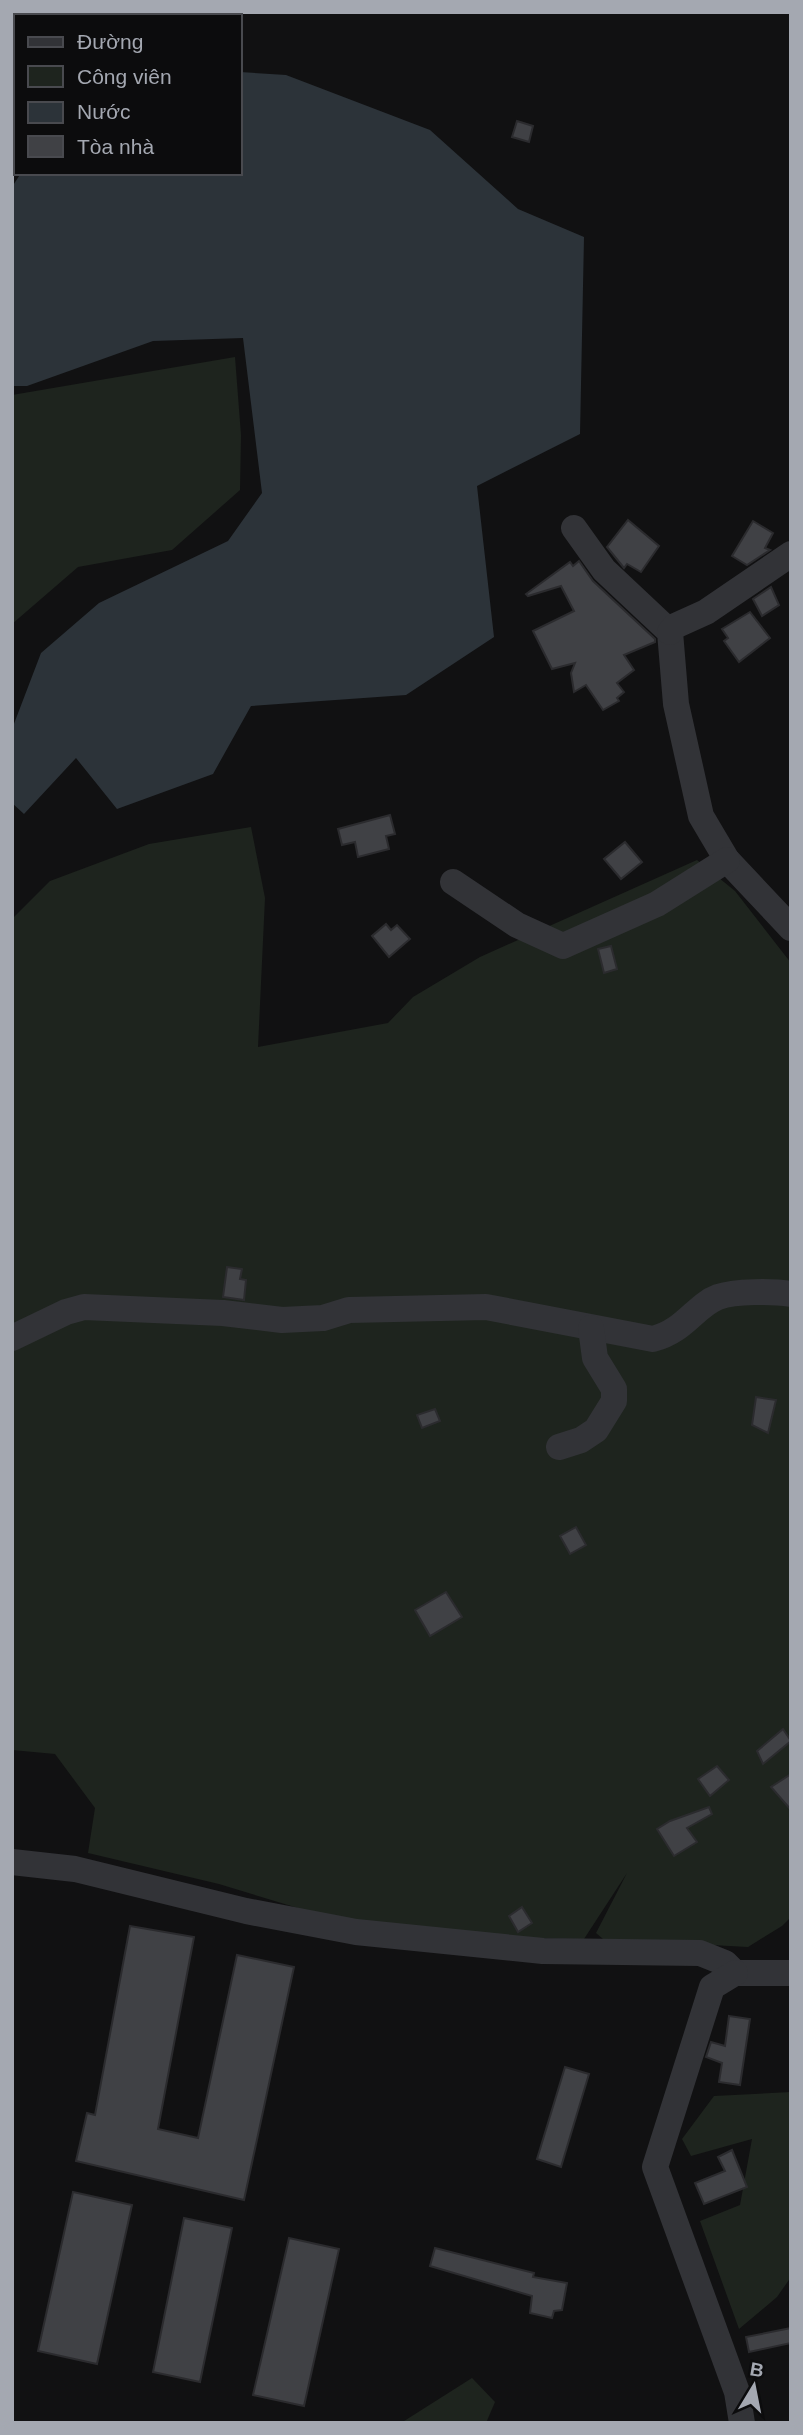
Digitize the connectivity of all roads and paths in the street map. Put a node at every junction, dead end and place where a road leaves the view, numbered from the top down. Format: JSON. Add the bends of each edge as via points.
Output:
{"nodes":[{"id":1,"x":573,"y":528,"type":"dead end"},
{"id":2,"x":791,"y":554,"type":"edge"},
{"id":3,"x":670,"y":632,"type":"junction"},
{"id":4,"x":727,"y":860,"type":"junction"},
{"id":5,"x":453,"y":882,"type":"dead end"},
{"id":6,"x":791,"y":928,"type":"edge"},
{"id":7,"x":791,"y":1294,"type":"edge"},
{"id":8,"x":591,"y":1328,"type":"junction"},
{"id":9,"x":12,"y":1338,"type":"edge"},
{"id":10,"x":559,"y":1447,"type":"dead end"},
{"id":11,"x":12,"y":1862,"type":"edge"},
{"id":12,"x":735,"y":1973,"type":"junction"},
{"id":13,"x":791,"y":1973,"type":"edge"},
{"id":14,"x":742,"y":2423,"type":"edge"}],
"edges":[{"from":1,"to":3,"type":"street","via":[[604,570]]},
{"from":2,"to":3,"type":"street"},
{"from":3,"to":4,"type":"street","via":[[676,704],[701,816]]},
{"from":4,"to":5,"type":"street","via":[[657,904],[563,946],[517,925]]},
{"from":4,"to":6,"type":"street"},
{"from":7,"to":8,"type":"street","via":[[772,1291],[718,1297],[671,1334],[653,1339]]},
{"from":8,"to":9,"type":"street","via":[[486,1307],[349,1310],[323,1318],[282,1320],[84,1307]]},
{"from":8,"to":10,"type":"street","via":[[595,1358],[614,1388],[614,1401],[596,1430]]},
{"from":11,"to":12,"type":"street","via":[[75,1869],[356,1931],[542,1951],[700,1954],[724,1963]]},
{"from":12,"to":13,"type":"street"},
{"from":12,"to":14,"type":"street","via":[[712,1987],[655,2167],[737,2392]]}]}
